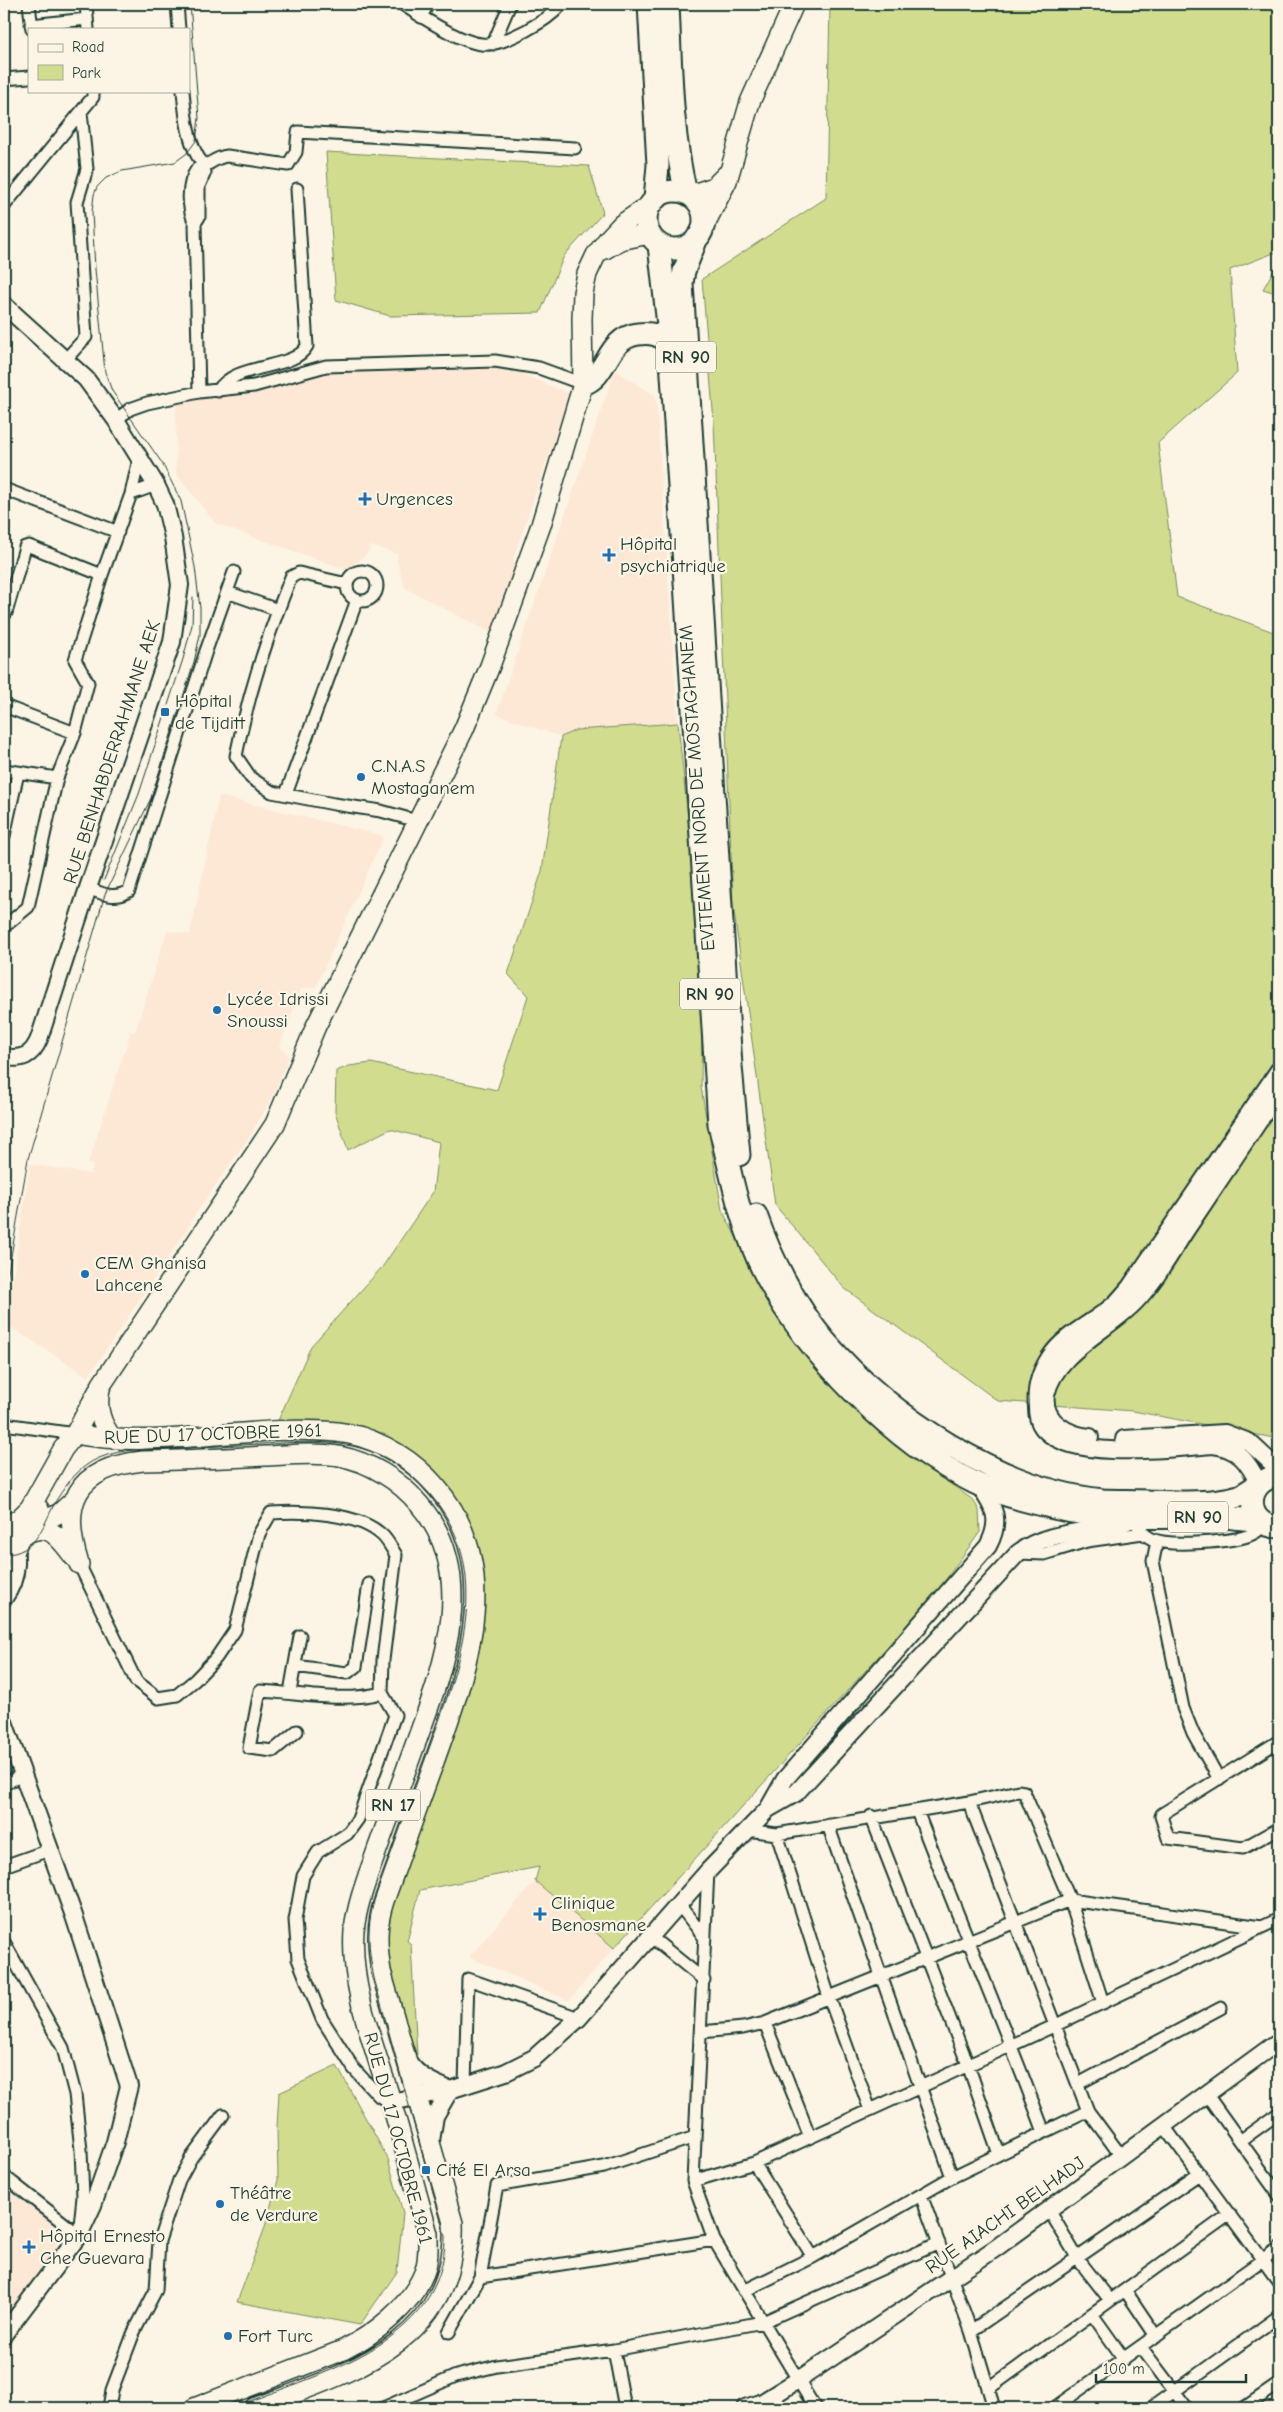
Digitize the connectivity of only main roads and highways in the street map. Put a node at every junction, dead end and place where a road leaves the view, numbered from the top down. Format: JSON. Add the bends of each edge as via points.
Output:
{"nodes":[{"id":1,"x":649,"y":4,"type":"edge"},
{"id":2,"x":668,"y":4,"type":"edge"},
{"id":3,"x":794,"y":4,"type":"edge"},
{"id":4,"x":733,"y":166,"type":"junction"},
{"id":5,"x":688,"y":194,"type":"junction"},
{"id":6,"x":653,"y":202,"type":"junction"},
{"id":7,"x":700,"y":234,"type":"junction"},
{"id":8,"x":654,"y":239,"type":"junction"},
{"id":9,"x":596,"y":255,"type":"junction"},
{"id":10,"x":4,"y":305,"type":"edge"},
{"id":11,"x":4,"y":320,"type":"edge"},
{"id":12,"x":670,"y":343,"type":"junction"},
{"id":13,"x":584,"y":384,"type":"junction"},
{"id":14,"x":112,"y":415,"type":"junction"},
{"id":15,"x":4,"y":1057,"type":"edge"},
{"id":16,"x":1279,"y":1070,"type":"edge"},
{"id":17,"x":1279,"y":1091,"type":"edge"},
{"id":18,"x":102,"y":1384,"type":"junction"},
{"id":19,"x":75,"y":1434,"type":"junction"},
{"id":20,"x":113,"y":1439,"type":"junction"},
{"id":21,"x":1279,"y":1470,"type":"edge"},
{"id":22,"x":1279,"y":1476,"type":"edge"},
{"id":23,"x":977,"y":1483,"type":"junction"},
{"id":24,"x":1259,"y":1484,"type":"junction"},
{"id":25,"x":73,"y":1501,"type":"junction"},
{"id":26,"x":1138,"y":1523,"type":"junction"},
{"id":27,"x":4,"y":1526,"type":"edge"},
{"id":28,"x":1271,"y":1527,"type":"edge"},
{"id":29,"x":16,"y":1537,"type":"edge"},
{"id":30,"x":988,"y":1546,"type":"junction"},
{"id":31,"x":1018,"y":1553,"type":"junction"},
{"id":32,"x":4,"y":1598,"type":"edge"},
{"id":33,"x":4,"y":1722,"type":"edge"},
{"id":34,"x":768,"y":1809,"type":"junction"},
{"id":35,"x":1279,"y":2041,"type":"edge"},
{"id":36,"x":407,"y":2060,"type":"junction"},
{"id":37,"x":458,"y":2088,"type":"junction"},
{"id":38,"x":418,"y":2098,"type":"junction"},
{"id":39,"x":391,"y":2102,"type":"junction"},
{"id":40,"x":431,"y":2141,"type":"junction"},
{"id":41,"x":4,"y":2334,"type":"edge"},
{"id":42,"x":270,"y":2379,"type":"junction"},
{"id":43,"x":194,"y":2408,"type":"edge"},
{"id":44,"x":207,"y":2408,"type":"edge"},
{"id":45,"x":254,"y":2408,"type":"edge"},
{"id":46,"x":745,"y":2408,"type":"edge"}],
"edges":[{"from":1,"to":6,"type":"highway","via":[[658,164]]},
{"from":2,"to":5,"type":"highway","via":[[680,168]]},
{"from":3,"to":4,"type":"main road","via":[[750,102]]},
{"from":4,"to":5,"type":"main road","via":[[714,187]]},
{"from":4,"to":7,"type":"main road"},
{"from":5,"to":6,"type":"highway","via":[[670,192]]},
{"from":5,"to":7,"type":"highway","via":[[702,210]]},
{"from":6,"to":8,"type":"highway","via":[[646,219]]},
{"from":6,"to":9,"type":"main road","via":[[622,224]]},
{"from":7,"to":8,"type":"highway","via":[[684,248],[667,248]]},
{"from":7,"to":24,"type":"highway","name":"EVITEMENT NORD DE MOSTAGHANEM","number":"RN 90","via":[[684,270],[682,283],[736,1136],[744,1181],[760,1226],[796,1297],[825,1340],[901,1413],[976,1460],[1054,1489],[1102,1500],[1173,1502],[1225,1498],[1240,1495]]},
{"from":8,"to":9,"type":"main road","via":[[620,240]]},
{"from":8,"to":12,"type":"highway","name":"EVITEMENT NORD DE MOSTAGHANEM","number":"RN 90"},
{"from":9,"to":13,"type":"main road","via":[[583,293]]},
{"from":10,"to":14,"type":"main road","name":"RUE BENHABDERRAHMANE AEK","via":[[86,379]]},
{"from":11,"to":14,"type":"main road","name":"RUE BENHABDERRAHMANE AEK"},
{"from":12,"to":13,"type":"highway","via":[[658,334],[648,332],[622,339],[594,378]]},
{"from":12,"to":23,"type":"highway","name":"EVITEMENT NORD DE MOSTAGHANEM","number":"RN 90","via":[[714,1052],[720,1124],[732,1180],[765,1275],[818,1353],[851,1390],[897,1430],[946,1467]]},
{"from":13,"to":18,"type":"main road","via":[[541,525],[464,729],[319,1018],[275,1124]]},
{"from":14,"to":15,"type":"main road","name":"RUE BENHABDERRAHMANE AEK","via":[[156,485],[170,520],[179,570],[175,630],[39,1039],[29,1055]]},
{"from":16,"to":24,"type":"main road","via":[[1130,1287],[1114,1304],[1062,1343],[1050,1358],[1039,1378],[1036,1397],[1038,1420],[1045,1431],[1062,1442],[1115,1450],[1226,1446],[1245,1459]]},
{"from":17,"to":21,"type":"main road","via":[[1138,1299],[1071,1354],[1054,1379],[1046,1397],[1046,1407],[1059,1427],[1110,1439],[1225,1433],[1249,1442]]},
{"from":18,"to":19,"type":"main road"},
{"from":18,"to":20,"type":"main road","via":[[98,1408]]},
{"from":19,"to":20,"type":"main road","name":"RUE DU 17 OCTOBRE 1961","number":"RN 17"},
{"from":19,"to":27,"type":"main road","via":[[30,1508],[19,1519]]},
{"from":19,"to":29,"type":"main road","via":[[71,1452]]},
{"from":20,"to":36,"type":"main road","name":"RUE DU 17 OCTOBRE 1961","number":"RN 17","via":[[300,1430],[340,1432],[377,1443],[408,1460],[436,1486],[459,1520],[474,1569],[476,1603],[471,1643],[452,1712],[378,1925],[381,1971]]},
{"from":22,"to":24,"type":"highway","name":"EVITEMENT NORD DE MOSTAGHANEM"},
{"from":23,"to":26,"type":"highway","name":"EVITEMENT NORD DE MOSTAGHANEM","number":"RN 90","via":[[1058,1509]]},
{"from":23,"to":30,"type":"main road","via":[[990,1502],[996,1519],[996,1529]]},
{"from":24,"to":28,"type":"highway","via":[[1252,1503],[1256,1516]]},
{"from":25,"to":29,"type":"main road","name":"RUE DU 17 OCTOBRE 1961","via":[[60,1513]]},
{"from":25,"to":29,"type":"main road","via":[[70,1524],[79,1564],[54,1532],[38,1529]]},
{"from":25,"to":39,"type":"main road","name":"RUE DU 17 OCTOBRE 1961","number":"RN 17","via":[[92,1478],[128,1463],[320,1454],[355,1460],[386,1475],[409,1493],[438,1531],[448,1561],[452,1594],[446,1650],[436,1690],[366,1882],[354,1930],[358,1984]]},
{"from":26,"to":28,"type":"highway","name":"EVITEMENT NORD DE MOSTAGHANEM","number":"RN 90","via":[[1221,1517]]},
{"from":26,"to":31,"type":"main road","via":[[1052,1536]]},
{"from":29,"to":32,"type":"main road","via":[[14,1578]]},
{"from":30,"to":31,"type":"main road"},
{"from":30,"to":34,"type":"main road","via":[[785,1779]]},
{"from":31,"to":34,"type":"main road","via":[[796,1793]]},
{"from":33,"to":41,"type":"main road","via":[[106,2011],[129,2086],[115,2142],[79,2235]]},
{"from":34,"to":37,"type":"main road","via":[[708,1871],[579,2018],[534,2058],[506,2072]]},
{"from":35,"to":46,"type":"main road","name":"RUE AIACHI BELHADJ","via":[[951,2278],[798,2380],[761,2403]]},
{"from":36,"to":37,"type":"main road","via":[[413,2070],[428,2081]]},
{"from":36,"to":38,"type":"main road","name":"RUE DU 17 OCTOBRE 1961","number":"RN 17"},
{"from":37,"to":38,"type":"main road"},
{"from":37,"to":40,"type":"main road","via":[[435,2116]]},
{"from":38,"to":39,"type":"main road"},
{"from":38,"to":40,"type":"main road","name":"RUE DU 17 OCTOBRE 1961","number":"RN 17"},
{"from":39,"to":42,"type":"main road","name":"RUE DU 17 OCTOBRE 1961","number":"RN 17","via":[[428,2234],[429,2250],[424,2272],[413,2292],[364,2340]]},
{"from":40,"to":45,"type":"main road","name":"RUE DU 17 OCTOBRE 1961","number":"RN 17","via":[[454,2238],[445,2285],[435,2301],[410,2331],[365,2365]]},
{"from":42,"to":43,"type":"main road","name":"RUE DU 17 OCTOBRE 1961","number":"RN 17"},
{"from":42,"to":44,"type":"main road"}]}
